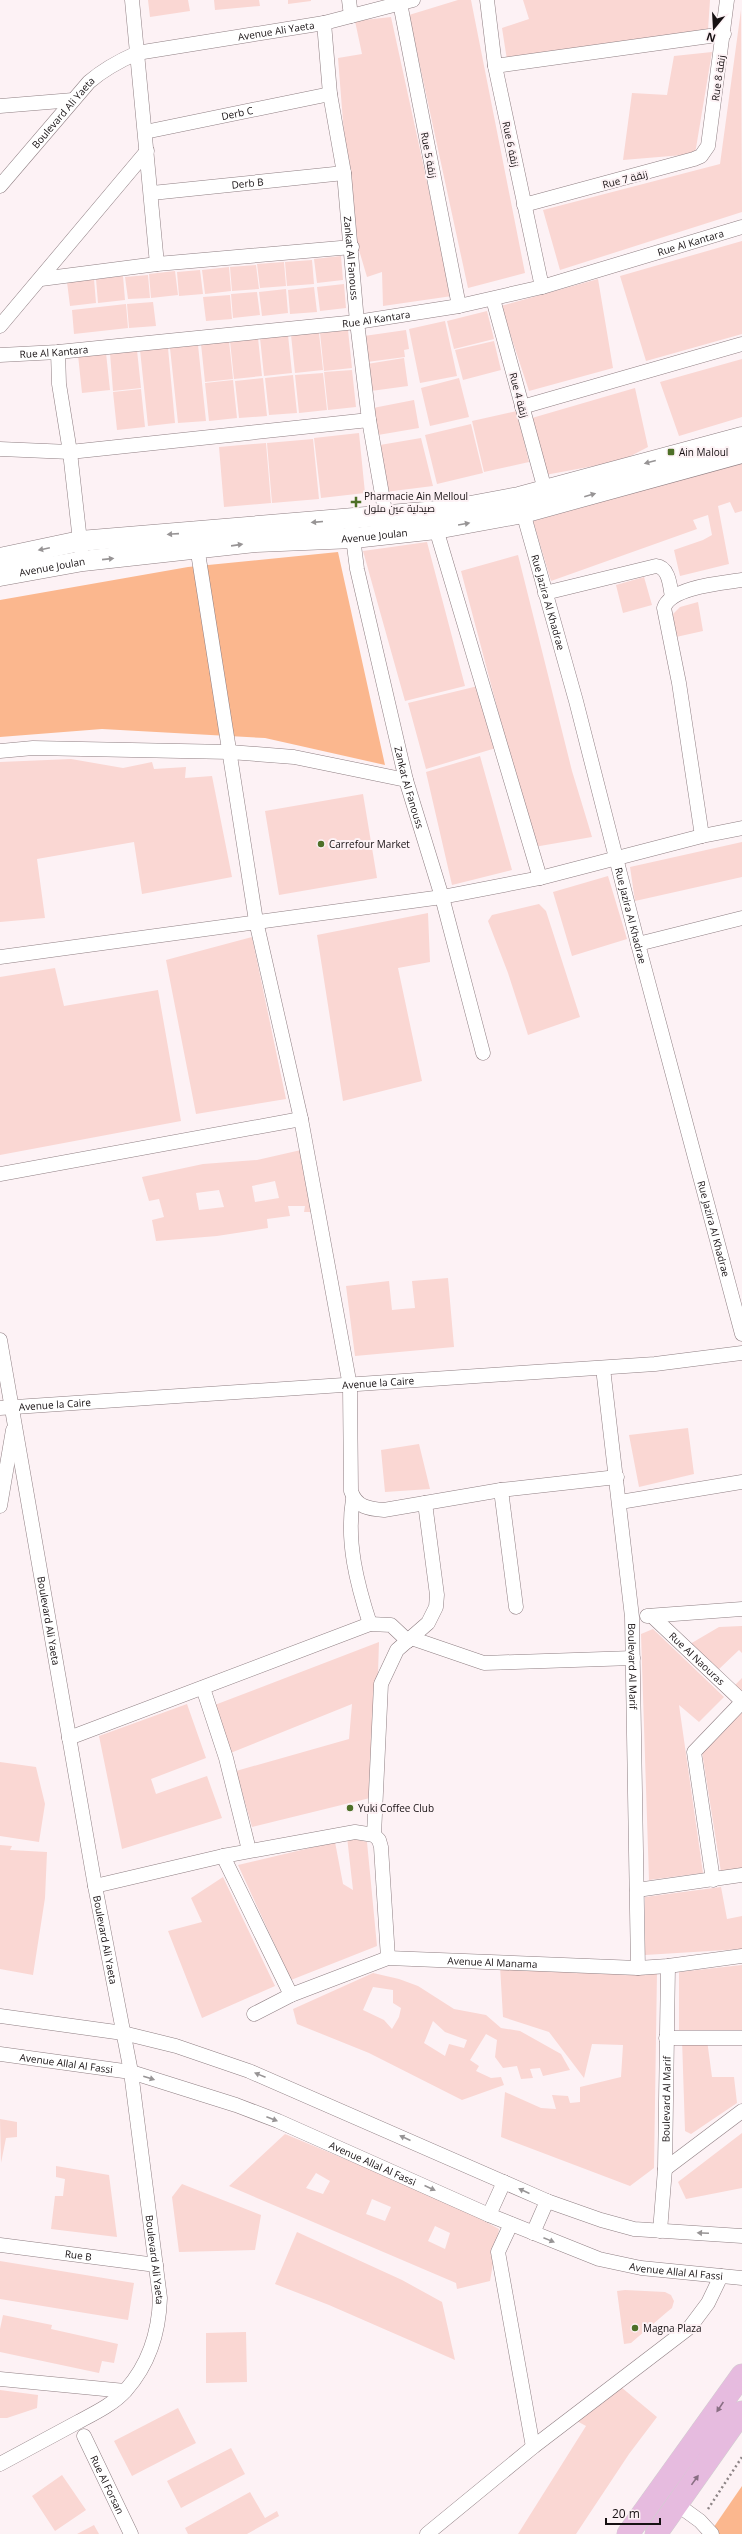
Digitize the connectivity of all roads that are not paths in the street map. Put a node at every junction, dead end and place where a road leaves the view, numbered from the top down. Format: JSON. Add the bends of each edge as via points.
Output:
{"nodes":[{"id":1,"x":132,"y":0,"type":"edge"},
{"id":2,"x":349,"y":0,"type":"edge"},
{"id":3,"x":487,"y":0,"type":"edge"},
{"id":4,"x":727,"y":0,"type":"edge"},
{"id":5,"x":407,"y":2,"type":"edge"},
{"id":6,"x":351,"y":16,"type":"junction"},
{"id":7,"x":324,"y":23,"type":"junction"},
{"id":8,"x":724,"y":34,"type":"junction"},
{"id":9,"x":137,"y":53,"type":"junction"},
{"id":10,"x":495,"y":66,"type":"junction"},
{"id":11,"x":330,"y":94,"type":"junction"},
{"id":12,"x":74,"y":100,"type":"junction"},
{"id":13,"x":0,"y":106,"type":"edge"},
{"id":14,"x":145,"y":132,"type":"junction"},
{"id":15,"x":710,"y":133,"type":"joint"},
{"id":16,"x":147,"y":151,"type":"junction"},
{"id":17,"x":344,"y":173,"type":"junction"},
{"id":18,"x":0,"y":186,"type":"edge"},
{"id":19,"x":152,"y":193,"type":"junction"},
{"id":20,"x":524,"y":205,"type":"junction"},
{"id":21,"x":742,"y":227,"type":"edge"},
{"id":22,"x":352,"y":247,"type":"junction"},
{"id":23,"x":157,"y":264,"type":"junction"},
{"id":24,"x":41,"y":279,"type":"junction"},
{"id":25,"x":542,"y":287,"type":"junction"},
{"id":26,"x":493,"y":299,"type":"junction"},
{"id":27,"x":459,"y":306,"type":"junction"},
{"id":28,"x":357,"y":322,"type":"junction"},
{"id":29,"x":0,"y":326,"type":"edge"},
{"id":30,"x":742,"y":344,"type":"edge"},
{"id":31,"x":58,"y":352,"type":"junction"},
{"id":32,"x":0,"y":355,"type":"edge"},
{"id":33,"x":522,"y":407,"type":"junction"},
{"id":34,"x":369,"y":420,"type":"junction"},
{"id":35,"x":742,"y":437,"type":"edge"},
{"id":36,"x":0,"y":449,"type":"edge"},
{"id":37,"x":70,"y":452,"type":"junction"},
{"id":38,"x":742,"y":453,"type":"edge"},
{"id":39,"x":545,"y":490,"type":"junction"},
{"id":40,"x":521,"y":505,"type":"junction"},
{"id":41,"x":386,"y":517,"type":"junction"},
{"id":42,"x":433,"y":521,"type":"junction"},
{"id":43,"x":352,"y":529,"type":"junction"},
{"id":44,"x":80,"y":541,"type":"junction"},
{"id":45,"x":196,"y":541,"type":"junction"},
{"id":46,"x":0,"y":558,"type":"edge"},
{"id":47,"x":83,"y":561,"type":"junction"},
{"id":48,"x":0,"y":576,"type":"edge"},
{"id":49,"x":742,"y":580,"type":"edge"},
{"id":50,"x":546,"y":594,"type":"junction"},
{"id":51,"x":672,"y":597,"type":"junction"},
{"id":52,"x":0,"y":751,"type":"edge"},
{"id":53,"x":230,"y":752,"type":"junction"},
{"id":54,"x":406,"y":780,"type":"junction"},
{"id":55,"x":742,"y":828,"type":"edge"},
{"id":56,"x":702,"y":836,"type":"junction"},
{"id":57,"x":615,"y":858,"type":"junction"},
{"id":58,"x":540,"y":878,"type":"junction"},
{"id":59,"x":442,"y":897,"type":"junction"},
{"id":60,"x":742,"y":918,"type":"edge"},
{"id":61,"x":256,"y":921,"type":"junction"},
{"id":62,"x":638,"y":944,"type":"junction"},
{"id":63,"x":0,"y":958,"type":"edge"},
{"id":64,"x":483,"y":1053,"type":"dead end"},
{"id":65,"x":301,"y":1119,"type":"junction"},
{"id":66,"x":0,"y":1174,"type":"edge"},
{"id":67,"x":742,"y":1334,"type":"edge"},
{"id":68,"x":0,"y":1340,"type":"edge"},
{"id":69,"x":742,"y":1353,"type":"edge"},
{"id":70,"x":603,"y":1368,"type":"junction"},
{"id":71,"x":350,"y":1386,"type":"junction"},
{"id":72,"x":9,"y":1413,"type":"edge"},
{"id":73,"x":617,"y":1477,"type":"junction"},
{"id":74,"x":742,"y":1482,"type":"edge"},
{"id":75,"x":501,"y":1490,"type":"junction"},
{"id":76,"x":353,"y":1500,"type":"junction"},
{"id":77,"x":620,"y":1502,"type":"junction"},
{"id":78,"x":425,"y":1503,"type":"junction"},
{"id":79,"x":0,"y":1506,"type":"edge"},
{"id":80,"x":516,"y":1607,"type":"dead end"},
{"id":81,"x":742,"y":1609,"type":"edge"},
{"id":82,"x":652,"y":1616,"type":"junction"},
{"id":83,"x":632,"y":1617,"type":"junction"},
{"id":84,"x":370,"y":1624,"type":"junction"},
{"id":85,"x":409,"y":1639,"type":"junction"},
{"id":86,"x":632,"y":1658,"type":"junction"},
{"id":87,"x":203,"y":1688,"type":"junction"},
{"id":88,"x":742,"y":1701,"type":"edge"},
{"id":89,"x":69,"y":1738,"type":"junction"},
{"id":90,"x":374,"y":1835,"type":"junction"},
{"id":91,"x":249,"y":1850,"type":"junction"},
{"id":92,"x":224,"y":1856,"type":"junction"},
{"id":93,"x":742,"y":1875,"type":"edge"},
{"id":94,"x":713,"y":1880,"type":"junction"},
{"id":95,"x":95,"y":1886,"type":"junction"},
{"id":96,"x":637,"y":1890,"type":"junction"},
{"id":97,"x":742,"y":1956,"type":"edge"},
{"id":98,"x":388,"y":1958,"type":"junction"},
{"id":99,"x":668,"y":1966,"type":"junction"},
{"id":100,"x":638,"y":1968,"type":"junction"},
{"id":101,"x":291,"y":1995,"type":"junction"},
{"id":102,"x":254,"y":2014,"type":"dead end"},
{"id":103,"x":0,"y":2016,"type":"edge"},
{"id":104,"x":123,"y":2033,"type":"junction"},
{"id":105,"x":666,"y":2038,"type":"junction"},
{"id":106,"x":742,"y":2038,"type":"edge"},
{"id":107,"x":0,"y":2054,"type":"edge"},
{"id":108,"x":131,"y":2072,"type":"junction"},
{"id":109,"x":742,"y":2111,"type":"edge"},
{"id":110,"x":665,"y":2169,"type":"junction"},
{"id":111,"x":504,"y":2182,"type":"junction"},
{"id":112,"x":547,"y":2201,"type":"junction"},
{"id":113,"x":489,"y":2215,"type":"junction"},
{"id":114,"x":511,"y":2224,"type":"junction"},
{"id":115,"x":660,"y":2231,"type":"junction"},
{"id":116,"x":533,"y":2233,"type":"junction"},
{"id":117,"x":742,"y":2236,"type":"edge"},
{"id":118,"x":0,"y":2245,"type":"edge"},
{"id":119,"x":156,"y":2265,"type":"junction"},
{"id":120,"x":720,"y":2276,"type":"junction"},
{"id":121,"x":742,"y":2278,"type":"edge"},
{"id":122,"x":742,"y":2375,"type":"edge"},
{"id":123,"x":0,"y":2379,"type":"edge"},
{"id":124,"x":125,"y":2391,"type":"junction"},
{"id":125,"x":742,"y":2412,"type":"edge"},
{"id":126,"x":84,"y":2436,"type":"dead end"},
{"id":127,"x":533,"y":2447,"type":"junction"},
{"id":128,"x":0,"y":2464,"type":"edge"},
{"id":129,"x":678,"y":2504,"type":"junction"},
{"id":130,"x":131,"y":2534,"type":"edge"},
{"id":131,"x":427,"y":2534,"type":"edge"},
{"id":132,"x":628,"y":2534,"type":"edge"},
{"id":133,"x":656,"y":2534,"type":"edge"},
{"id":134,"x":712,"y":2534,"type":"edge"}],
"edges":[{"from":1,"to":9,"type":"street"},
{"from":2,"to":6,"type":"street"},
{"from":3,"to":10,"type":"street","name":"Rue 6 زنقة"},
{"from":4,"to":8,"type":"street","name":"Rue 8 زنقة"},
{"from":5,"to":6,"type":"street","name":"Avenue Ali Yaeta"},
{"from":5,"to":27,"type":"street","name":"Rue 5 زنقة"},
{"from":6,"to":7,"type":"street","name":"Avenue Ali Yaeta"},
{"from":7,"to":9,"type":"street","name":"Avenue Ali Yaeta"},
{"from":7,"to":11,"type":"street","name":"Zankat Al Fanouss"},
{"from":8,"to":10,"type":"street"},
{"from":8,"to":15,"type":"street","name":"Rue 8 زنقة"},
{"from":9,"to":12,"type":"street","name":"Boulevard Ali Yaeta","via":[[106,67]]},
{"from":9,"to":14,"type":"street"},
{"from":10,"to":20,"type":"street","name":"Rue 6 زنقة"},
{"from":11,"to":14,"type":"street","name":"Derb C"},
{"from":11,"to":17,"type":"street","name":"Zankat Al Fanouss"},
{"from":12,"to":13,"type":"street"},
{"from":12,"to":18,"type":"street","name":"Boulevard Ali Yaeta"},
{"from":14,"to":16,"type":"street"},
{"from":15,"to":20,"type":"street","name":"Rue 7 زنقة","via":[[705,152],[694,159]]},
{"from":16,"to":19,"type":"street"},
{"from":16,"to":24,"type":"street"},
{"from":17,"to":19,"type":"street","name":"Derb B"},
{"from":17,"to":22,"type":"street","name":"Zankat Al Fanouss"},
{"from":19,"to":23,"type":"street"},
{"from":20,"to":25,"type":"street","name":"Rue 6 زنقة"},
{"from":21,"to":25,"type":"street","name":"Rue Al Kantara"},
{"from":22,"to":23,"type":"street"},
{"from":22,"to":28,"type":"street","name":"Zankat Al Fanouss"},
{"from":23,"to":24,"type":"street"},
{"from":24,"to":29,"type":"street"},
{"from":25,"to":26,"type":"street","name":"Rue Al Kantara"},
{"from":26,"to":27,"type":"street","name":"Rue Al Kantara"},
{"from":26,"to":33,"type":"street","name":"Rue 4 زنقة"},
{"from":27,"to":28,"type":"street","name":"Rue Al Kantara"},
{"from":28,"to":31,"type":"street","name":"Rue Al Kantara"},
{"from":28,"to":34,"type":"street","name":"Zankat Al Fanouss"},
{"from":30,"to":33,"type":"street"},
{"from":31,"to":32,"type":"street","name":"Rue Al Kantara"},
{"from":31,"to":37,"type":"street","via":[[59,384]]},
{"from":33,"to":39,"type":"street","name":"Rue 4 زنقة"},
{"from":34,"to":37,"type":"street"},
{"from":34,"to":41,"type":"street","name":"Zankat Al Fanouss"},
{"from":35,"to":39,"type":"street","name":"Avenue Joulan","one_way":true},
{"from":36,"to":37,"type":"street"},
{"from":37,"to":44,"type":"street"},
{"from":40,"to":38,"type":"street","name":"Avenue Joulan","one_way":true},
{"from":39,"to":40,"type":"street","name":"Avenue Joulan"},
{"from":40,"to":42,"type":"street","name":"Avenue Joulan"},
{"from":40,"to":50,"type":"street","name":"Rue Jazira Al Khadrae"},
{"from":41,"to":42,"type":"street","name":"Avenue Joulan"},
{"from":41,"to":43,"type":"street","name":"Avenue Joulan"},
{"from":42,"to":43,"type":"street","name":"Avenue Joulan"},
{"from":42,"to":58,"type":"street"},
{"from":43,"to":45,"type":"street","name":"Avenue Joulan"},
{"from":43,"to":54,"type":"street","name":"Zankat Al Fanouss","via":[[357,569]]},
{"from":45,"to":44,"type":"street","name":"Avenue Joulan","one_way":true},
{"from":44,"to":46,"type":"street","name":"Avenue Joulan","one_way":true},
{"from":44,"to":47,"type":"street"},
{"from":47,"to":45,"type":"street","name":"Avenue Joulan","one_way":true},
{"from":45,"to":53,"type":"street"},
{"from":47,"to":48,"type":"street","name":"Avenue Joulan"},
{"from":49,"to":51,"type":"street","via":[[706,586]]},
{"from":50,"to":51,"type":"street","via":[[661,566],[666,572]]},
{"from":50,"to":57,"type":"street","name":"Rue Jazira Al Khadrae"},
{"from":51,"to":56,"type":"street","via":[[664,610],[679,683]]},
{"from":52,"to":53,"type":"street","via":[[33,748]]},
{"from":53,"to":54,"type":"street","via":[[294,757]]},
{"from":53,"to":61,"type":"street"},
{"from":54,"to":59,"type":"street","name":"Zankat Al Fanouss"},
{"from":55,"to":56,"type":"street"},
{"from":56,"to":57,"type":"street"},
{"from":57,"to":58,"type":"street"},
{"from":57,"to":62,"type":"street","name":"Rue Jazira Al Khadrae"},
{"from":58,"to":59,"type":"street"},
{"from":59,"to":61,"type":"street"},
{"from":59,"to":64,"type":"street","name":"Zankat Al Fanouss"},
{"from":60,"to":62,"type":"street"},
{"from":61,"to":63,"type":"street"},
{"from":61,"to":65,"type":"street"},
{"from":62,"to":67,"type":"street","name":"Rue Jazira Al Khadrae"},
{"from":65,"to":66,"type":"street"},
{"from":65,"to":71,"type":"street"},
{"from":68,"to":72,"type":"street","name":"Boulevard Ali Yaeta"},
{"from":69,"to":70,"type":"street","name":"Avenue la Caire"},
{"from":70,"to":71,"type":"street","name":"Avenue la Caire"},
{"from":70,"to":73,"type":"street","name":"Boulevard Al Marif"},
{"from":71,"to":72,"type":"street","name":"Avenue la Caire"},
{"from":71,"to":76,"type":"street"},
{"from":72,"to":79,"type":"street"},
{"from":72,"to":89,"type":"street","name":"Boulevard Ali Yaeta"},
{"from":73,"to":75,"type":"street"},
{"from":73,"to":77,"type":"street","name":"Boulevard Al Marif"},
{"from":74,"to":77,"type":"street"},
{"from":75,"to":78,"type":"street"},
{"from":75,"to":80,"type":"street"},
{"from":76,"to":78,"type":"street","via":[[371,1509],[384,1510]]},
{"from":76,"to":84,"type":"street","via":[[349,1522],[355,1573]]},
{"from":77,"to":83,"type":"street","name":"Boulevard Al Marif"},
{"from":78,"to":85,"type":"street","via":[[437,1601],[428,1623]]},
{"from":81,"to":82,"type":"street"},
{"from":82,"to":83,"type":"street"},
{"from":82,"to":88,"type":"street","name":"Rue Al Naouras"},
{"from":83,"to":86,"type":"street","name":"Boulevard Al Marif"},
{"from":84,"to":85,"type":"street","via":[[391,1625]]},
{"from":84,"to":87,"type":"street"},
{"from":85,"to":86,"type":"street","via":[[484,1663]]},
{"from":85,"to":90,"type":"street","via":[[397,1650],[381,1684]]},
{"from":86,"to":96,"type":"street","name":"Boulevard Al Marif"},
{"from":87,"to":89,"type":"street"},
{"from":87,"to":91,"type":"street","via":[[229,1770]]},
{"from":88,"to":94,"type":"street","via":[[694,1752]]},
{"from":89,"to":95,"type":"street","name":"Boulevard Ali Yaeta"},
{"from":90,"to":91,"type":"street","via":[[356,1832]]},
{"from":90,"to":98,"type":"street","via":[[379,1840],[381,1848]]},
{"from":91,"to":92,"type":"street"},
{"from":92,"to":95,"type":"street"},
{"from":92,"to":101,"type":"street"},
{"from":93,"to":94,"type":"street"},
{"from":94,"to":96,"type":"street"},
{"from":95,"to":104,"type":"street","name":"Boulevard Ali Yaeta"},
{"from":96,"to":100,"type":"street","name":"Boulevard Al Marif"},
{"from":97,"to":99,"type":"street","name":"Avenue Al Manama"},
{"from":98,"to":100,"type":"street","name":"Avenue Al Manama"},
{"from":98,"to":101,"type":"street","name":"Avenue Al Manama"},
{"from":99,"to":100,"type":"street","name":"Avenue Al Manama"},
{"from":99,"to":105,"type":"street","name":"Boulevard Al Marif"},
{"from":101,"to":102,"type":"street","name":"Avenue Al Manama"},
{"from":103,"to":104,"type":"street"},
{"from":104,"to":108,"type":"street","name":"Boulevard Ali Yaeta"},
{"from":111,"to":104,"type":"street","one_way":true,"via":[[250,2071],[176,2046]]},
{"from":105,"to":106,"type":"street"},
{"from":105,"to":110,"type":"street","name":"Boulevard Al Marif"},
{"from":107,"to":108,"type":"street","name":"Avenue Allal Al Fassi"},
{"from":108,"to":113,"type":"street","name":"Avenue Allal Al Fassi","one_way":true,"via":[[278,2121]]},
{"from":108,"to":119,"type":"street","name":"Boulevard Ali Yaeta"},
{"from":109,"to":110,"type":"street"},
{"from":110,"to":115,"type":"street","name":"Boulevard Al Marif"},
{"from":112,"to":111,"type":"street","one_way":true},
{"from":111,"to":113,"type":"street"},
{"from":112,"to":115,"type":"street","via":[[634,2229]]},
{"from":112,"to":116,"type":"street"},
{"from":113,"to":114,"type":"street","name":"Avenue Allal Al Fassi"},
{"from":114,"to":116,"type":"street","name":"Avenue Allal Al Fassi"},
{"from":114,"to":127,"type":"street","via":[[498,2252]]},
{"from":117,"to":115,"type":"street","one_way":true},
{"from":116,"to":120,"type":"street","name":"Avenue Allal Al Fassi","one_way":true,"via":[[599,2259],[642,2268]]},
{"from":118,"to":119,"type":"street","name":"Rue B"},
{"from":119,"to":124,"type":"street","name":"Boulevard Ali Yaeta","via":[[160,2298],[157,2329],[147,2359]]},
{"from":120,"to":121,"type":"street","name":"Avenue Allal Al Fassi"},
{"from":120,"to":127,"type":"street","via":[[708,2303],[690,2327]]},
{"from":122,"to":132,"type":"main road","one_way":true},
{"from":123,"to":124,"type":"street"},
{"from":124,"to":128,"type":"street","name":"Boulevard Ali Yaeta","via":[[98,2411]]},
{"from":129,"to":125,"type":"main road","one_way":true},
{"from":126,"to":130,"type":"street","name":"Rue Al Forsan"},
{"from":127,"to":131,"type":"street"},
{"from":129,"to":133,"type":"main road"},
{"from":129,"to":134,"type":"street"}]}
